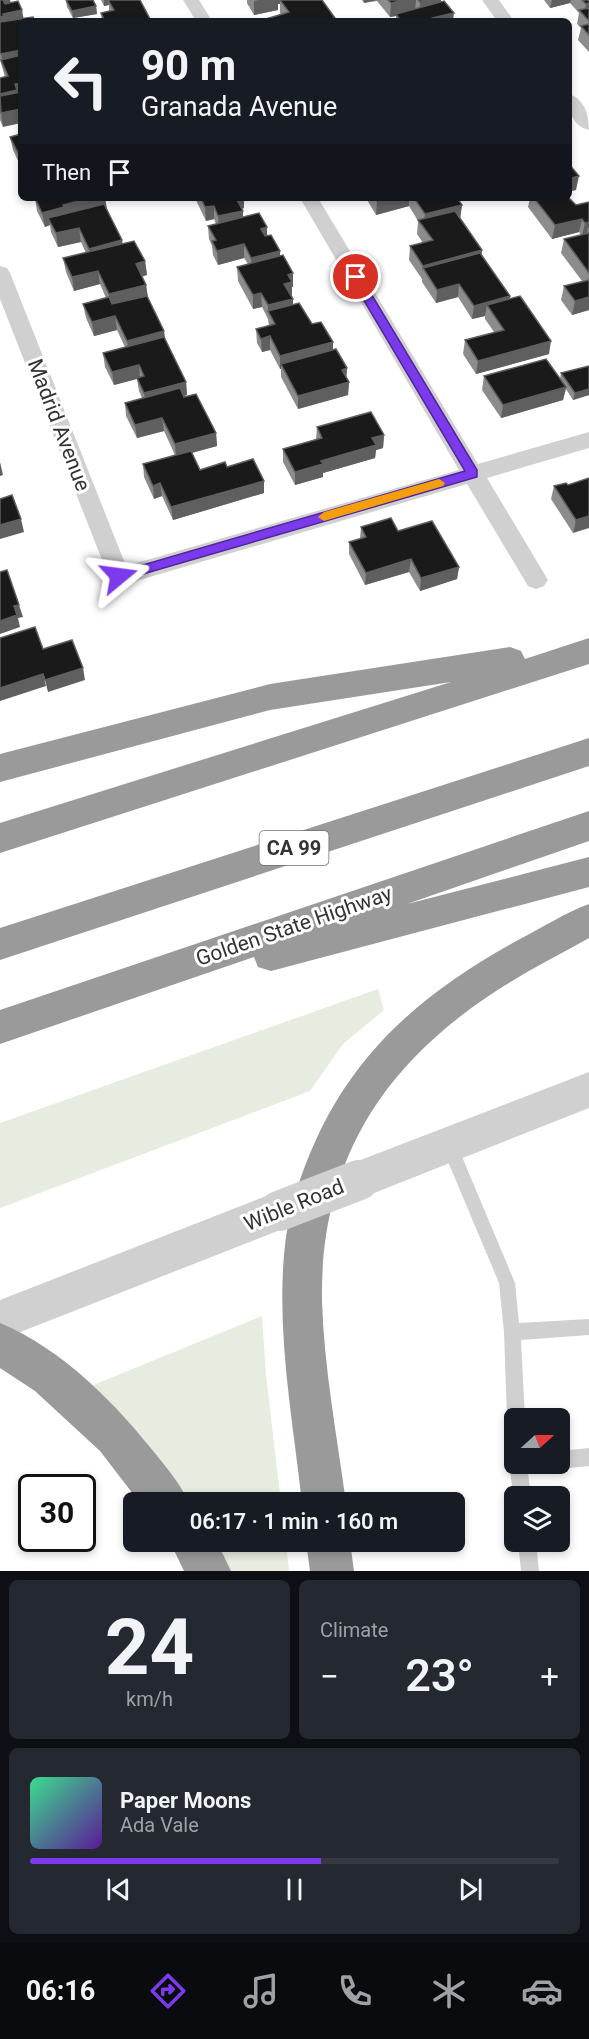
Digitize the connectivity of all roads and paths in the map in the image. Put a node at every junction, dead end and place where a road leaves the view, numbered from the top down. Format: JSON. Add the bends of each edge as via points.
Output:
{"nodes":[{"id":1,"x":191,"y":0,"type":"edge"},
{"id":2,"x":490,"y":0,"type":"edge"},
{"id":3,"x":202,"y":18,"type":"edge"},
{"id":4,"x":504,"y":18,"type":"edge"},
{"id":5,"x":572,"y":104,"type":"edge"},
{"id":6,"x":589,"y":125,"type":"edge"},
{"id":7,"x":311,"y":201,"type":"edge"},
{"id":8,"x":0,"y":273,"type":"edge"},
{"id":9,"x":589,"y":440,"type":"edge"},
{"id":10,"x":472,"y":474,"type":"junction"},
{"id":11,"x":536,"y":580,"type":"dead end"},
{"id":12,"x":589,"y":651,"type":"edge"},
{"id":13,"x":589,"y":752,"type":"edge"},
{"id":14,"x":0,"y":768,"type":"edge"},
{"id":15,"x":589,"y":826,"type":"edge"},
{"id":16,"x":0,"y":838,"type":"edge"},
{"id":17,"x":589,"y":872,"type":"edge"},
{"id":18,"x":589,"y":920,"type":"edge"},
{"id":19,"x":0,"y":944,"type":"edge"},
{"id":20,"x":37,"y":1014,"type":"junction"},
{"id":21,"x":0,"y":1027,"type":"edge"},
{"id":22,"x":589,"y":1090,"type":"edge"},
{"id":23,"x":449,"y":1145,"type":"junction"},
{"id":24,"x":0,"y":1320,"type":"edge"},
{"id":25,"x":589,"y":1327,"type":"edge"},
{"id":26,"x":512,"y":1332,"type":"junction"},
{"id":27,"x":0,"y":1344,"type":"edge"},
{"id":28,"x":515,"y":1408,"type":"edge"},
{"id":29,"x":589,"y":1457,"type":"edge"},
{"id":30,"x":570,"y":1459,"type":"edge"},
{"id":31,"x":158,"y":1492,"type":"edge"},
{"id":32,"x":323,"y":1492,"type":"edge"},
{"id":33,"x":198,"y":1552,"type":"edge"},
{"id":34,"x":329,"y":1552,"type":"edge"},
{"id":35,"x":528,"y":1552,"type":"edge"},
{"id":36,"x":209,"y":1571,"type":"edge"},
{"id":37,"x":332,"y":1571,"type":"edge"},
{"id":38,"x":530,"y":1571,"type":"edge"}],
"edges":[{"from":1,"to":3,"type":"street"},
{"from":2,"to":4,"type":"street"},
{"from":5,"to":6,"type":"street"},
{"from":7,"to":10,"type":"street"},
{"from":8,"to":10,"type":"street","name":"Madrid Avenue","via":[[119,576]]},
{"from":9,"to":10,"type":"street"},
{"from":10,"to":11,"type":"street"},
{"from":12,"to":14,"type":"highway","via":[[270,697]]},
{"from":12,"to":16,"type":"highway"},
{"from":13,"to":19,"type":"highway","number":"CA 99"},
{"from":15,"to":20,"type":"highway","name":"Golden State Highway"},
{"from":17,"to":20,"type":"highway"},
{"from":18,"to":32,"type":"highway","via":[[460,994],[423,1023],[375,1072],[337,1132],[311,1208],[302,1299]]},
{"from":20,"to":21,"type":"highway","name":"Golden State Highway"},
{"from":22,"to":23,"type":"street","name":"Wible Road"},
{"from":23,"to":24,"type":"street","name":"Wible Road","bridge":true},
{"from":23,"to":26,"type":"lane","via":[[507,1283]]},
{"from":25,"to":26,"type":"lane"},
{"from":26,"to":28,"type":"lane"},
{"from":27,"to":31,"type":"highway","via":[[50,1376],[114,1436]]},
{"from":29,"to":30,"type":"lane"},
{"from":33,"to":36,"type":"highway"},
{"from":34,"to":37,"type":"highway"},
{"from":35,"to":38,"type":"lane"}]}
